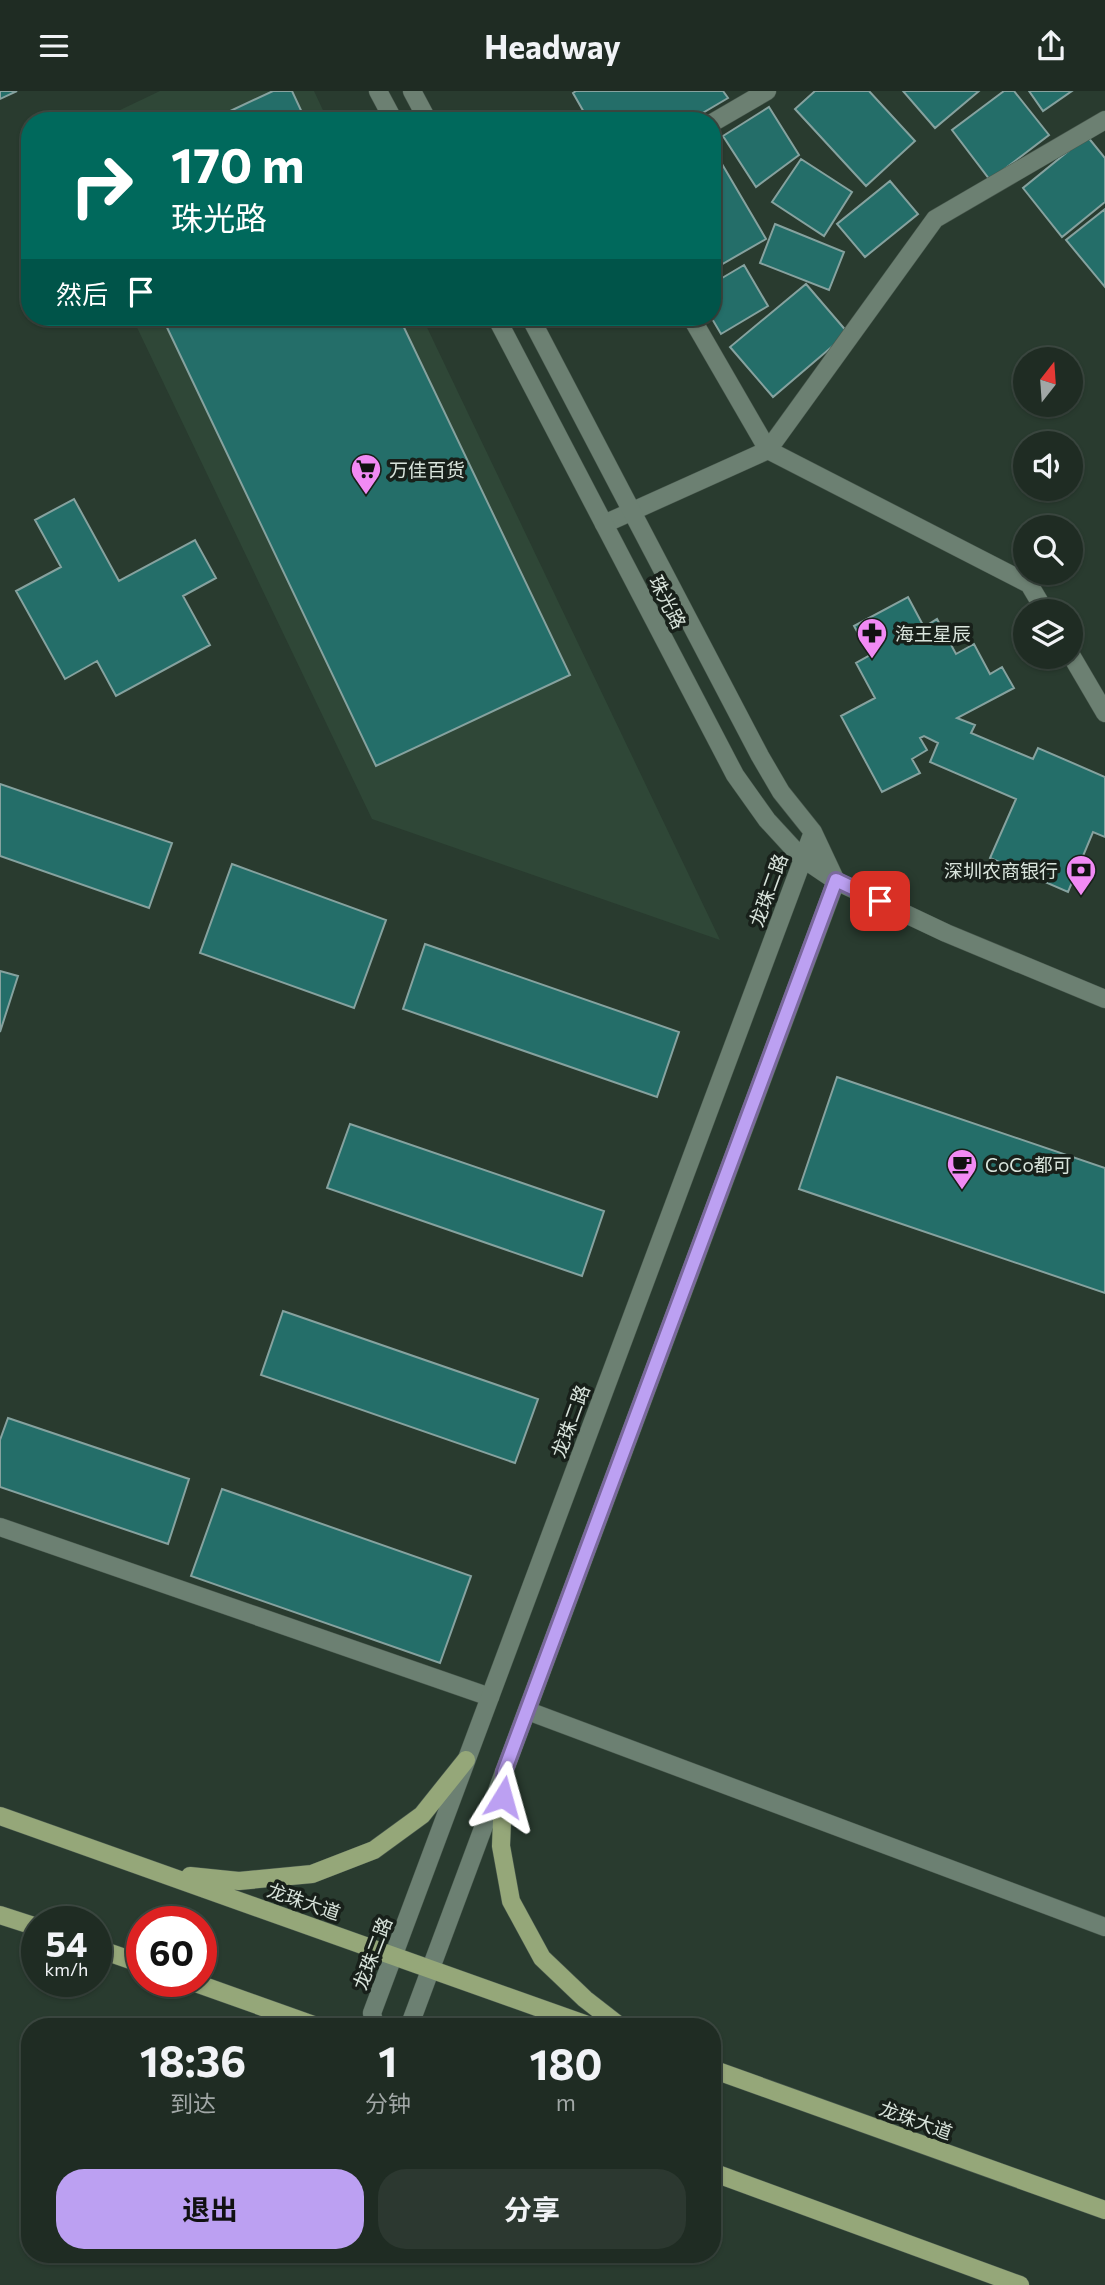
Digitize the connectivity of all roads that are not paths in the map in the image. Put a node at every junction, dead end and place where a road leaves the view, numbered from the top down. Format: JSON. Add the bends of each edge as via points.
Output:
{"nodes":[{"id":1,"x":378,"y":91,"type":"edge"},
{"id":2,"x":412,"y":91,"type":"edge"},
{"id":3,"x":767,"y":91,"type":"edge"},
{"id":4,"x":389,"y":112,"type":"edge"},
{"id":5,"x":423,"y":112,"type":"edge"},
{"id":6,"x":721,"y":118,"type":"edge"},
{"id":7,"x":1105,"y":120,"type":"edge"},
{"id":8,"x":501,"y":326,"type":"edge"},
{"id":9,"x":535,"y":326,"type":"edge"},
{"id":10,"x":696,"y":326,"type":"edge"},
{"id":11,"x":768,"y":450,"type":"junction"},
{"id":12,"x":632,"y":512,"type":"junction"},
{"id":13,"x":604,"y":524,"type":"junction"},
{"id":14,"x":1038,"y":599,"type":"edge"},
{"id":15,"x":1079,"y":669,"type":"edge"},
{"id":16,"x":1105,"y":713,"type":"edge"},
{"id":17,"x":813,"y":832,"type":"junction"},
{"id":18,"x":802,"y":858,"type":"junction"},
{"id":19,"x":836,"y":880,"type":"junction"},
{"id":20,"x":1105,"y":999,"type":"edge"},
{"id":21,"x":0,"y":1527,"type":"edge"},
{"id":22,"x":490,"y":1697,"type":"junction"},
{"id":23,"x":528,"y":1711,"type":"junction"},
{"id":24,"x":466,"y":1760,"type":"junction"},
{"id":25,"x":504,"y":1772,"type":"junction"},
{"id":26,"x":0,"y":1816,"type":"edge"},
{"id":27,"x":159,"y":1873,"type":"junction"},
{"id":28,"x":0,"y":1915,"type":"edge"},
{"id":29,"x":21,"y":1922,"type":"edge"},
{"id":30,"x":1105,"y":1927,"type":"edge"},
{"id":31,"x":393,"y":1956,"type":"junction"},
{"id":32,"x":430,"y":1968,"type":"junction"},
{"id":33,"x":217,"y":1991,"type":"edge"},
{"id":34,"x":294,"y":2018,"type":"edge"},
{"id":35,"x":373,"y":2018,"type":"edge"},
{"id":36,"x":412,"y":2018,"type":"edge"},
{"id":37,"x":568,"y":2018,"type":"edge"},
{"id":38,"x":609,"y":2018,"type":"edge"},
{"id":39,"x":721,"y":2072,"type":"edge"},
{"id":40,"x":721,"y":2175,"type":"edge"},
{"id":41,"x":1105,"y":2210,"type":"edge"},
{"id":42,"x":1020,"y":2285,"type":"edge"}],
"edges":[{"from":1,"to":4,"type":"street"},
{"from":2,"to":5,"type":"street"},
{"from":3,"to":6,"type":"street"},
{"from":7,"to":11,"type":"street","via":[[935,219]]},
{"from":8,"to":13,"type":"street","name":"珠光路"},
{"from":9,"to":12,"type":"street","name":"珠光路"},
{"from":10,"to":11,"type":"street"},
{"from":11,"to":12,"type":"street"},
{"from":11,"to":14,"type":"street","via":[[1029,584]]},
{"from":12,"to":13,"type":"street"},
{"from":12,"to":17,"type":"street","name":"珠光路","via":[[760,756]]},
{"from":13,"to":18,"type":"street","name":"珠光路","via":[[735,775]]},
{"from":15,"to":16,"type":"street"},
{"from":17,"to":18,"type":"street","name":"龙珠二路"},
{"from":17,"to":19,"type":"street","name":"珠光路"},
{"from":18,"to":19,"type":"street","name":"珠光路"},
{"from":18,"to":22,"type":"street","name":"龙珠二路"},
{"from":19,"to":20,"type":"street","name":"珠光路","via":[[946,933]]},
{"from":19,"to":23,"type":"street"},
{"from":21,"to":22,"type":"street"},
{"from":22,"to":24,"type":"street","name":"龙珠二路"},
{"from":23,"to":25,"type":"street"},
{"from":23,"to":30,"type":"street"},
{"from":24,"to":27,"type":"main road","via":[[422,1815],[374,1850],[312,1874],[239,1881]]},
{"from":24,"to":31,"type":"street","name":"龙珠二路"},
{"from":25,"to":32,"type":"street"},
{"from":25,"to":38,"type":"main road","via":[[501,1846],[511,1901],[542,1958]]},
{"from":26,"to":27,"type":"main road","name":"龙珠大道"},
{"from":27,"to":31,"type":"main road","name":"龙珠大道"},
{"from":28,"to":29,"type":"main road"},
{"from":31,"to":32,"type":"main road","name":"龙珠大道"},
{"from":31,"to":35,"type":"street","name":"龙珠二路"},
{"from":32,"to":36,"type":"street"},
{"from":32,"to":37,"type":"main road","name":"龙珠大道"},
{"from":33,"to":34,"type":"main road"},
{"from":39,"to":41,"type":"main road","name":"龙珠大道"},
{"from":40,"to":42,"type":"main road"}]}
